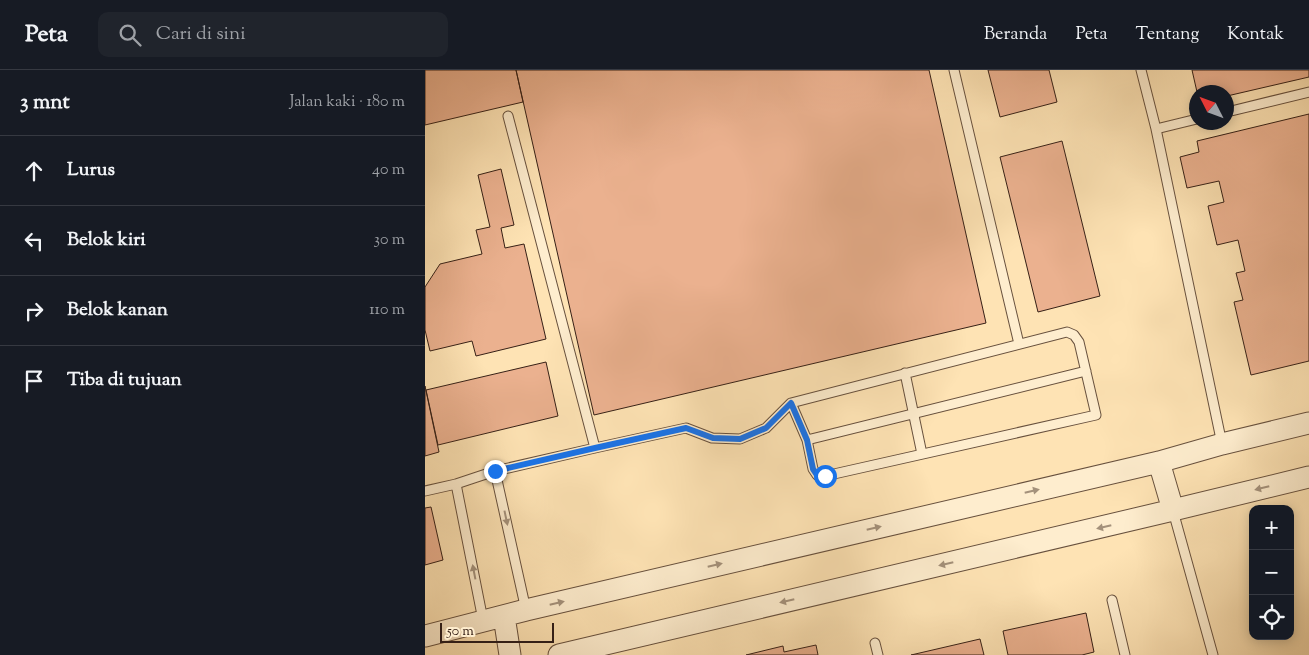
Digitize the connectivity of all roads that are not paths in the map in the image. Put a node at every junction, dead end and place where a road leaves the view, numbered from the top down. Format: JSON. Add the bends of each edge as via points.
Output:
{"nodes":[{"id":1,"x":954,"y":70,"type":"edge"},
{"id":2,"x":1141,"y":70,"type":"edge"},
{"id":3,"x":1309,"y":92,"type":"edge"},
{"id":4,"x":1234,"y":110,"type":"edge"},
{"id":5,"x":508,"y":116,"type":"dead end"},
{"id":6,"x":1189,"y":121,"type":"edge"},
{"id":7,"x":1156,"y":129,"type":"junction"},
{"id":8,"x":1019,"y":344,"type":"junction"},
{"id":9,"x":1086,"y":371,"type":"junction"},
{"id":10,"x":905,"y":373,"type":"junction"},
{"id":11,"x":791,"y":403,"type":"junction"},
{"id":12,"x":914,"y":413,"type":"junction"},
{"id":13,"x":1309,"y":423,"type":"edge"},
{"id":14,"x":807,"y":440,"type":"junction"},
{"id":15,"x":1222,"y":444,"type":"junction"},
{"id":16,"x":595,"y":448,"type":"junction"},
{"id":17,"x":923,"y":454,"type":"junction"},
{"id":18,"x":1159,"y":462,"type":"junction"},
{"id":19,"x":495,"y":471,"type":"junction"},
{"id":20,"x":1309,"y":477,"type":"edge"},
{"id":21,"x":456,"y":484,"type":"junction"},
{"id":22,"x":425,"y":491,"type":"edge"},
{"id":23,"x":1173,"y":510,"type":"junction"},
{"id":24,"x":1111,"y":600,"type":"dead end"},
{"id":25,"x":526,"y":610,"type":"junction"},
{"id":26,"x":504,"y":616,"type":"junction"},
{"id":27,"x":483,"y":620,"type":"junction"},
{"id":28,"x":425,"y":636,"type":"edge"},
{"id":29,"x":875,"y":643,"type":"dead end"},
{"id":30,"x":510,"y":655,"type":"edge"},
{"id":31,"x":559,"y":655,"type":"edge"},
{"id":32,"x":878,"y":655,"type":"edge"},
{"id":33,"x":1125,"y":655,"type":"edge"},
{"id":34,"x":1213,"y":655,"type":"edge"}],
"edges":[{"from":1,"to":8,"type":"lane"},
{"from":2,"to":7,"type":"lane"},
{"from":3,"to":4,"type":"lane"},
{"from":5,"to":16,"type":"lane"},
{"from":6,"to":7,"type":"lane"},
{"from":7,"to":15,"type":"lane"},
{"from":8,"to":9,"type":"lane","via":[[1067,332],[1079,342]]},
{"from":8,"to":10,"type":"lane"},
{"from":9,"to":12,"type":"lane"},
{"from":9,"to":17,"type":"lane","via":[[1096,415]]},
{"from":10,"to":11,"type":"lane"},
{"from":10,"to":12,"type":"lane"},
{"from":11,"to":14,"type":"lane"},
{"from":11,"to":16,"type":"lane","via":[[766,428],[740,439],[713,438],[686,428]]},
{"from":12,"to":14,"type":"lane"},
{"from":12,"to":17,"type":"lane"},
{"from":13,"to":15,"type":"street"},
{"from":14,"to":17,"type":"lane","via":[[813,469],[817,475],[825,476]]},
{"from":15,"to":18,"type":"street"},
{"from":16,"to":19,"type":"lane"},
{"from":18,"to":23,"type":"street"},
{"from":25,"to":18,"type":"street","one_way":true},
{"from":19,"to":21,"type":"lane"},
{"from":19,"to":25,"type":"lane","one_way":true},
{"from":20,"to":23,"type":"street","one_way":true},
{"from":21,"to":22,"type":"lane"},
{"from":27,"to":21,"type":"lane","one_way":true},
{"from":23,"to":31,"type":"street","one_way":true},
{"from":23,"to":34,"type":"lane"},
{"from":24,"to":33,"type":"lane"},
{"from":25,"to":26,"type":"street"},
{"from":26,"to":27,"type":"street"},
{"from":26,"to":30,"type":"street"},
{"from":27,"to":28,"type":"street"},
{"from":29,"to":32,"type":"lane"}]}
